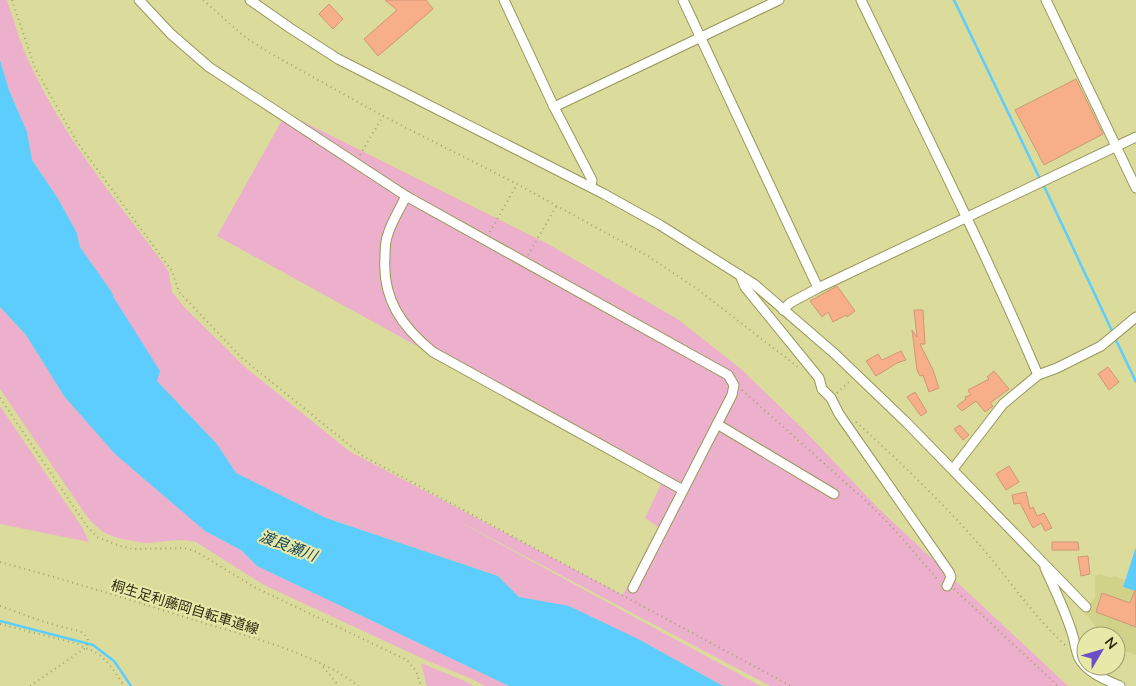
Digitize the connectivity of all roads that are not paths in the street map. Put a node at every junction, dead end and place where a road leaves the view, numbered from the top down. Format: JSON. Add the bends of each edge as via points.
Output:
{"nodes":[{"id":1,"x":139,"y":0,"type":"edge"},
{"id":2,"x":250,"y":0,"type":"edge"},
{"id":3,"x":504,"y":0,"type":"edge"},
{"id":4,"x":683,"y":0,"type":"edge"},
{"id":5,"x":779,"y":0,"type":"edge"},
{"id":6,"x":861,"y":0,"type":"edge"},
{"id":7,"x":1046,"y":0,"type":"edge"},
{"id":8,"x":701,"y":38,"type":"junction"},
{"id":9,"x":554,"y":108,"type":"junction"},
{"id":10,"x":1136,"y":137,"type":"edge"},
{"id":11,"x":1116,"y":146,"type":"junction"},
{"id":12,"x":590,"y":187,"type":"junction"},
{"id":13,"x":1136,"y":188,"type":"edge"},
{"id":14,"x":406,"y":196,"type":"junction"},
{"id":15,"x":966,"y":218,"type":"junction"},
{"id":16,"x":740,"y":274,"type":"junction"},
{"id":17,"x":818,"y":288,"type":"junction"},
{"id":18,"x":783,"y":310,"type":"junction"},
{"id":19,"x":1136,"y":317,"type":"edge"},
{"id":20,"x":1038,"y":375,"type":"junction"},
{"id":21,"x":717,"y":424,"type":"junction"},
{"id":22,"x":954,"y":469,"type":"junction"},
{"id":23,"x":684,"y":490,"type":"junction"},
{"id":24,"x":834,"y":494,"type":"dead end"},
{"id":25,"x":1043,"y":563,"type":"junction"},
{"id":26,"x":947,"y":586,"type":"road end"},
{"id":27,"x":633,"y":588,"type":"dead end"},
{"id":28,"x":1086,"y":607,"type":"dead end"},
{"id":29,"x":1120,"y":686,"type":"edge"}],
"edges":[{"from":1,"to":14,"type":"street","via":[[209,67]]},
{"from":2,"to":12,"type":"street","via":[[338,58]]},
{"from":3,"to":9,"type":"street"},
{"from":4,"to":8,"type":"street"},
{"from":5,"to":8,"type":"street"},
{"from":6,"to":15,"type":"street"},
{"from":7,"to":11,"type":"street"},
{"from":8,"to":9,"type":"street"},
{"from":8,"to":17,"type":"street"},
{"from":9,"to":12,"type":"street","via":[[592,180]]},
{"from":10,"to":11,"type":"street"},
{"from":11,"to":13,"type":"street"},
{"from":11,"to":15,"type":"street"},
{"from":12,"to":16,"type":"street"},
{"from":14,"to":21,"type":"street","via":[[725,373],[734,385]]},
{"from":14,"to":23,"type":"street","via":[[387,236],[384,270],[391,301],[410,332],[433,352]]},
{"from":15,"to":17,"type":"street"},
{"from":15,"to":20,"type":"street"},
{"from":16,"to":18,"type":"street"},
{"from":16,"to":26,"type":"street","via":[[745,287],[819,378],[822,389],[949,572],[951,577]]},
{"from":17,"to":18,"type":"street"},
{"from":18,"to":22,"type":"street","via":[[835,354]]},
{"from":19,"to":20,"type":"street","via":[[1102,346]]},
{"from":20,"to":22,"type":"street","via":[[1003,404]]},
{"from":21,"to":23,"type":"street"},
{"from":21,"to":24,"type":"street"},
{"from":22,"to":25,"type":"street"},
{"from":23,"to":27,"type":"street"},
{"from":25,"to":28,"type":"street"},
{"from":25,"to":29,"type":"street","via":[[1070,627],[1079,658],[1105,680]]}]}
